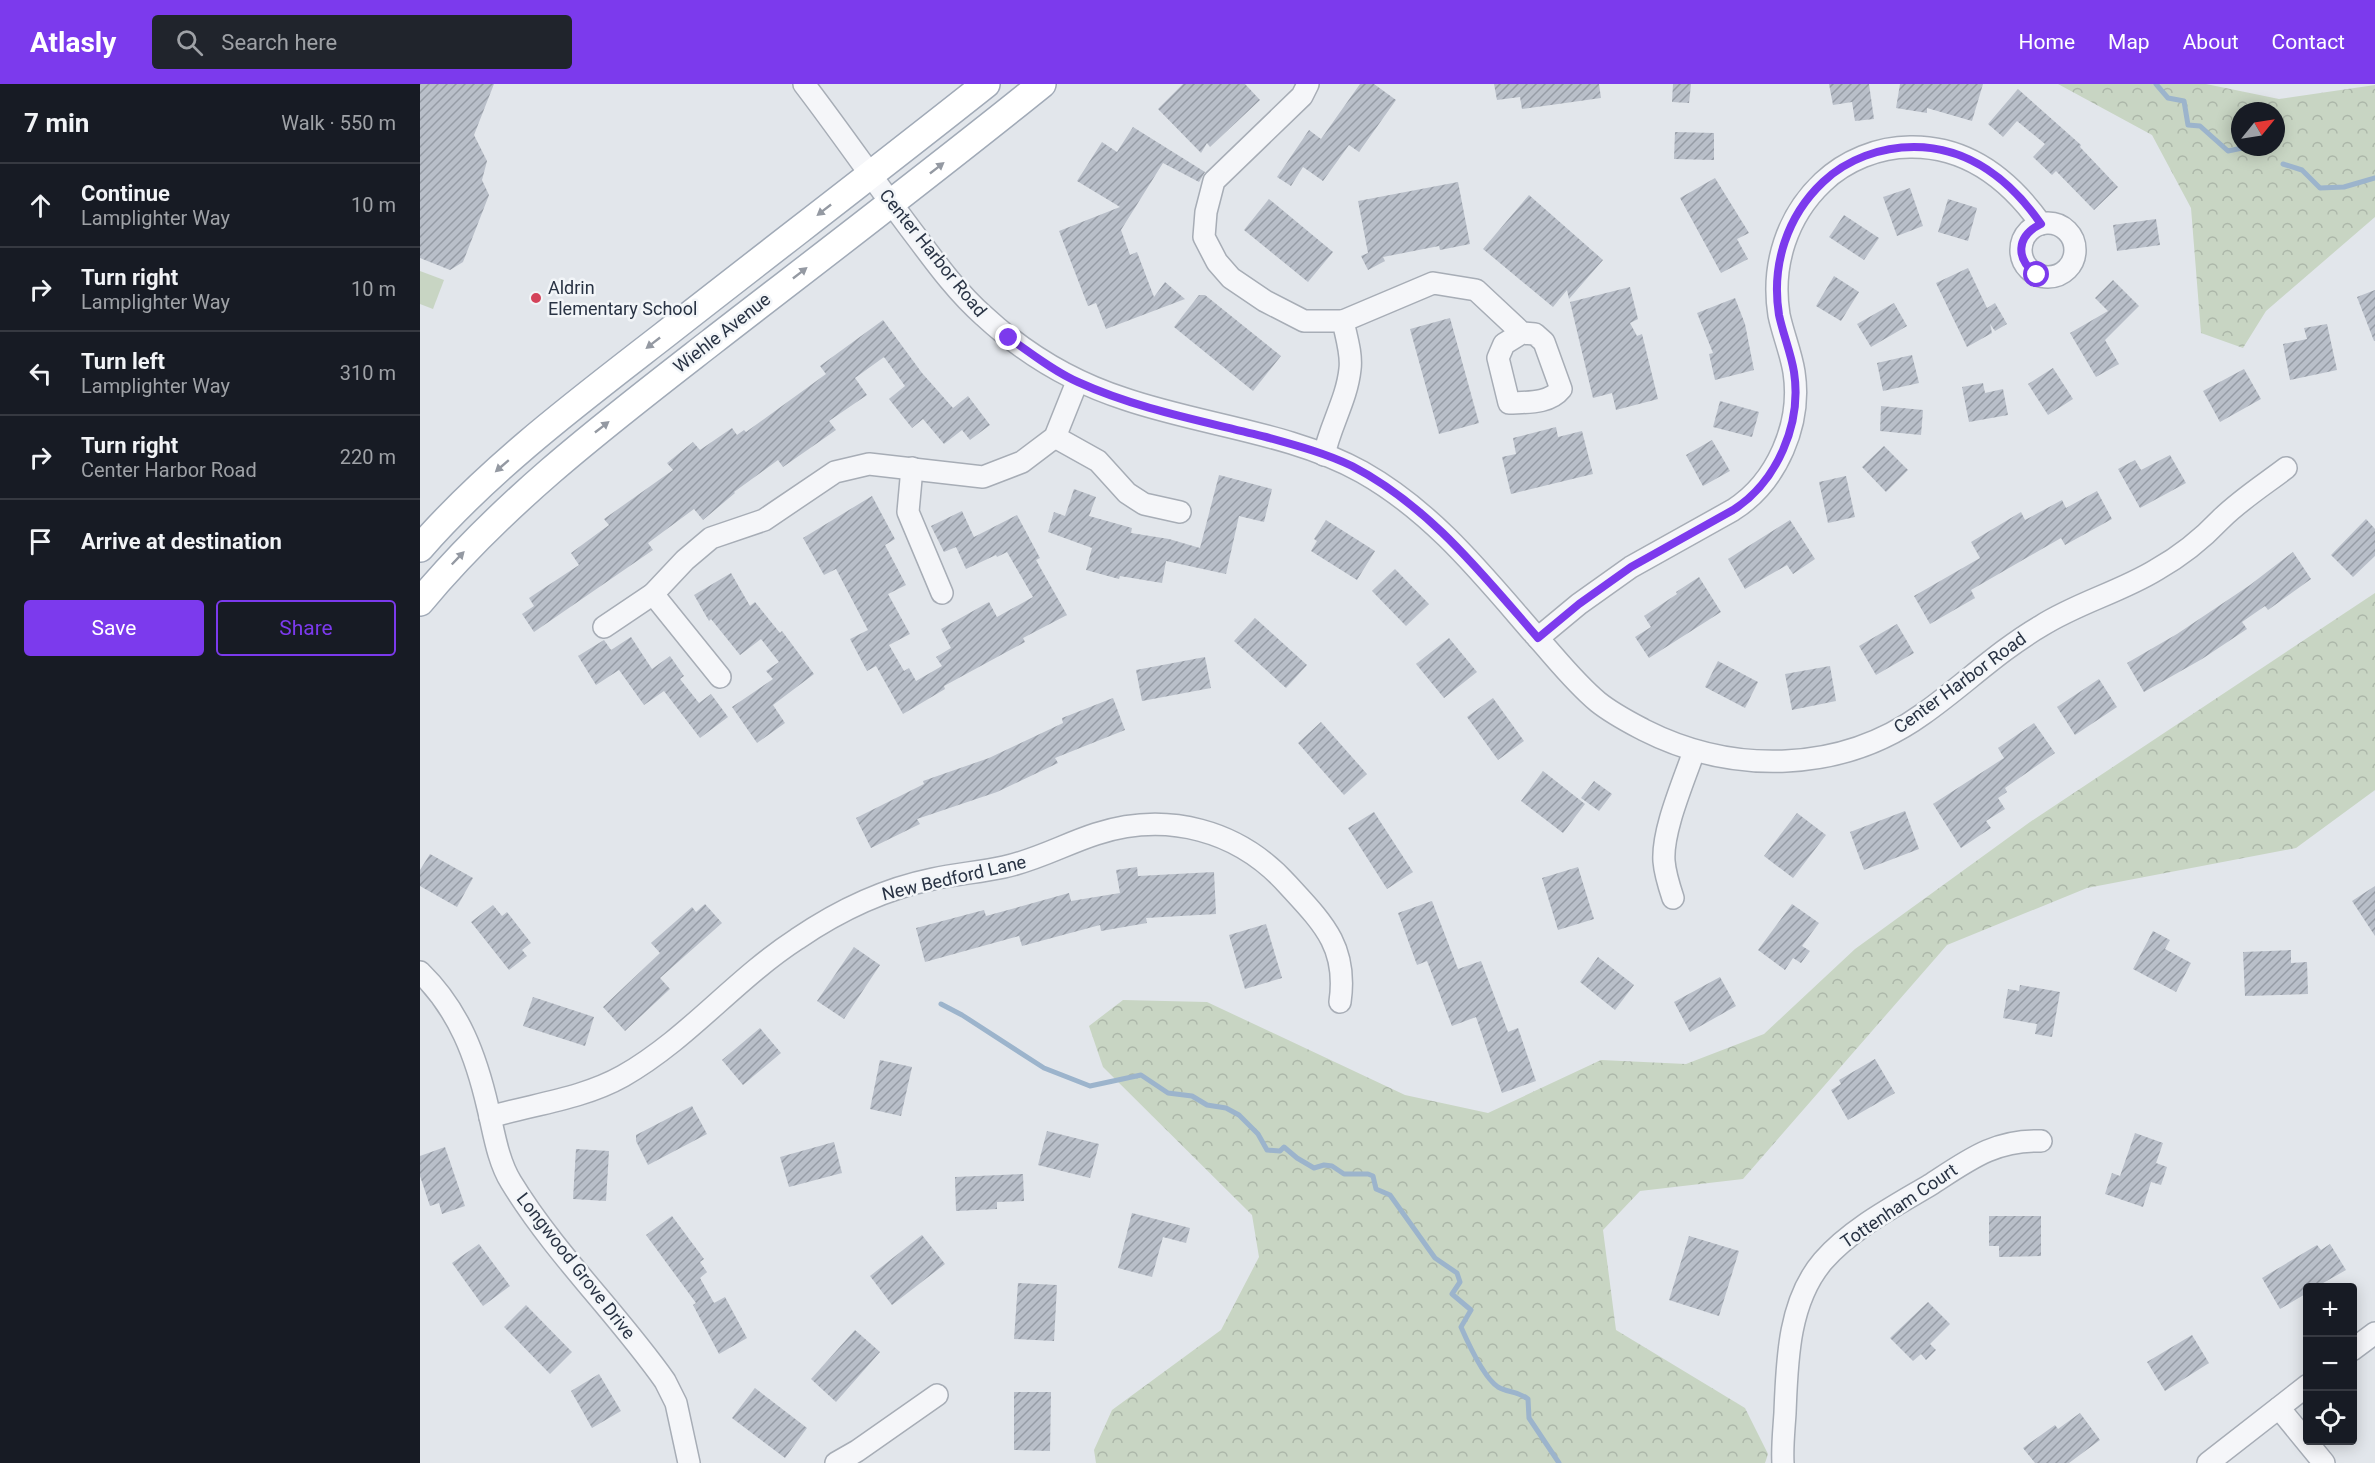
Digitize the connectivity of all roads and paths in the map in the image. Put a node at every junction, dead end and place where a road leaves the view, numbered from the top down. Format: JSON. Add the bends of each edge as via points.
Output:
{"nodes":[{"id":1,"x":804,"y":84,"type":"edge"},
{"id":2,"x":986,"y":84,"type":"edge"},
{"id":3,"x":1042,"y":84,"type":"edge"},
{"id":4,"x":1308,"y":84,"type":"edge"},
{"id":5,"x":870,"y":174,"type":"junction"},
{"id":6,"x":891,"y":203,"type":"junction"},
{"id":7,"x":2041,"y":224,"type":"dead end"},
{"id":8,"x":1344,"y":321,"type":"junction"},
{"id":9,"x":1522,"y":333,"type":"dead end"},
{"id":10,"x":1077,"y":382,"type":"junction"},
{"id":11,"x":1055,"y":437,"type":"junction"},
{"id":12,"x":1324,"y":455,"type":"junction"},
{"id":13,"x":912,"y":468,"type":"junction"},
{"id":14,"x":2286,"y":468,"type":"dead end"},
{"id":15,"x":1180,"y":512,"type":"dead end"},
{"id":16,"x":420,"y":548,"type":"edge"},
{"id":17,"x":942,"y":593,"type":"dead end"},
{"id":18,"x":653,"y":594,"type":"junction"},
{"id":19,"x":420,"y":602,"type":"edge"},
{"id":20,"x":604,"y":627,"type":"dead end"},
{"id":21,"x":1538,"y":638,"type":"junction"},
{"id":22,"x":720,"y":677,"type":"dead end"},
{"id":23,"x":1694,"y":751,"type":"junction"},
{"id":24,"x":1673,"y":898,"type":"dead end"},
{"id":25,"x":420,"y":972,"type":"edge"},
{"id":26,"x":1340,"y":1002,"type":"dead end"},
{"id":27,"x":490,"y":1117,"type":"junction"},
{"id":28,"x":2041,"y":1141,"type":"dead end"},
{"id":29,"x":2375,"y":1333,"type":"edge"},
{"id":30,"x":2357,"y":1346,"type":"edge"},
{"id":31,"x":2303,"y":1388,"type":"edge"},
{"id":32,"x":937,"y":1395,"type":"dead end"},
{"id":33,"x":2278,"y":1408,"type":"junction"},
{"id":34,"x":689,"y":1463,"type":"edge"},
{"id":35,"x":836,"y":1463,"type":"edge"},
{"id":36,"x":1783,"y":1463,"type":"edge"},
{"id":37,"x":2208,"y":1463,"type":"edge"},
{"id":38,"x":2324,"y":1463,"type":"edge"}],
"edges":[{"from":1,"to":5,"type":"street","name":"Center Harbor Road"},
{"from":2,"to":5,"type":"main road","name":"Wiehle Avenue"},
{"from":6,"to":3,"type":"main road","name":"Wiehle Avenue","one_way":true},
{"from":4,"to":8,"type":"street","via":[[1302,96],[1214,181],[1204,237],[1231,278],[1265,301],[1304,321]]},
{"from":5,"to":6,"type":"street","name":"Center Harbor Road"},
{"from":5,"to":16,"type":"main road","name":"Wiehle Avenue","one_way":true,"via":[[578,401],[483,483]]},
{"from":6,"to":10,"type":"street","name":"Center Harbor Road","via":[[980,314],[1009,338]]},
{"from":19,"to":6,"type":"main road","name":"Wiehle Avenue","one_way":true,"via":[[488,528],[574,449]]},
{"from":7,"to":21,"type":"street","via":[[2013,190],[1988,169],[1947,151],[1900,147],[1874,152],[1830,175],[1801,207],[1782,249],[1779,313],[1796,395],[1787,439],[1763,485],[1733,510],[1631,567]]},
{"from":8,"to":9,"type":"street","via":[[1433,283],[1476,290]]},
{"from":8,"to":12,"type":"street","via":[[1351,366]]},
{"from":10,"to":11,"type":"street"},
{"from":10,"to":12,"type":"street","name":"Center Harbor Road","via":[[1129,401]]},
{"from":11,"to":13,"type":"street","via":[[1022,462],[983,477]]},
{"from":11,"to":15,"type":"street","via":[[1098,461],[1127,493],[1144,504]]},
{"from":12,"to":21,"type":"street","name":"Center Harbor Road","via":[[1381,483],[1431,520]]},
{"from":13,"to":17,"type":"street","via":[[908,512]]},
{"from":13,"to":18,"type":"street","via":[[870,464],[835,472],[764,520],[711,538]]},
{"from":14,"to":23,"type":"street","name":"Center Harbor Road","via":[[2179,556],[2150,574],[2044,623],[2004,649],[1923,715],[1864,746],[1800,761],[1729,759]]},
{"from":18,"to":20,"type":"street"},
{"from":18,"to":22,"type":"street"},
{"from":21,"to":23,"type":"street","name":"Center Harbor Road","via":[[1593,698],[1621,720]]},
{"from":23,"to":24,"type":"street","via":[[1665,840],[1665,870]]},
{"from":25,"to":27,"type":"street","name":"Longwood Grove Drive","via":[[449,1006],[466,1035]]},
{"from":26,"to":27,"type":"street","name":"New Bedford Lane","via":[[1341,960],[1333,940],[1294,891],[1258,856],[1208,831],[1181,825],[1122,826],[1043,856],[1005,867],[932,879],[850,907],[797,938],[675,1042],[628,1073],[581,1094]]},
{"from":27,"to":34,"type":"street","name":"Longwood Grove Drive","via":[[510,1180],[540,1225],[665,1381],[676,1403]]},
{"from":28,"to":36,"type":"street","name":"Tottenham Court","via":[[1997,1145],[1978,1155],[1841,1243],[1822,1262],[1799,1305],[1792,1331]]},
{"from":29,"to":30,"type":"street"},
{"from":31,"to":33,"type":"street"},
{"from":32,"to":35,"type":"street"},
{"from":33,"to":37,"type":"street"},
{"from":33,"to":38,"type":"street"}]}
